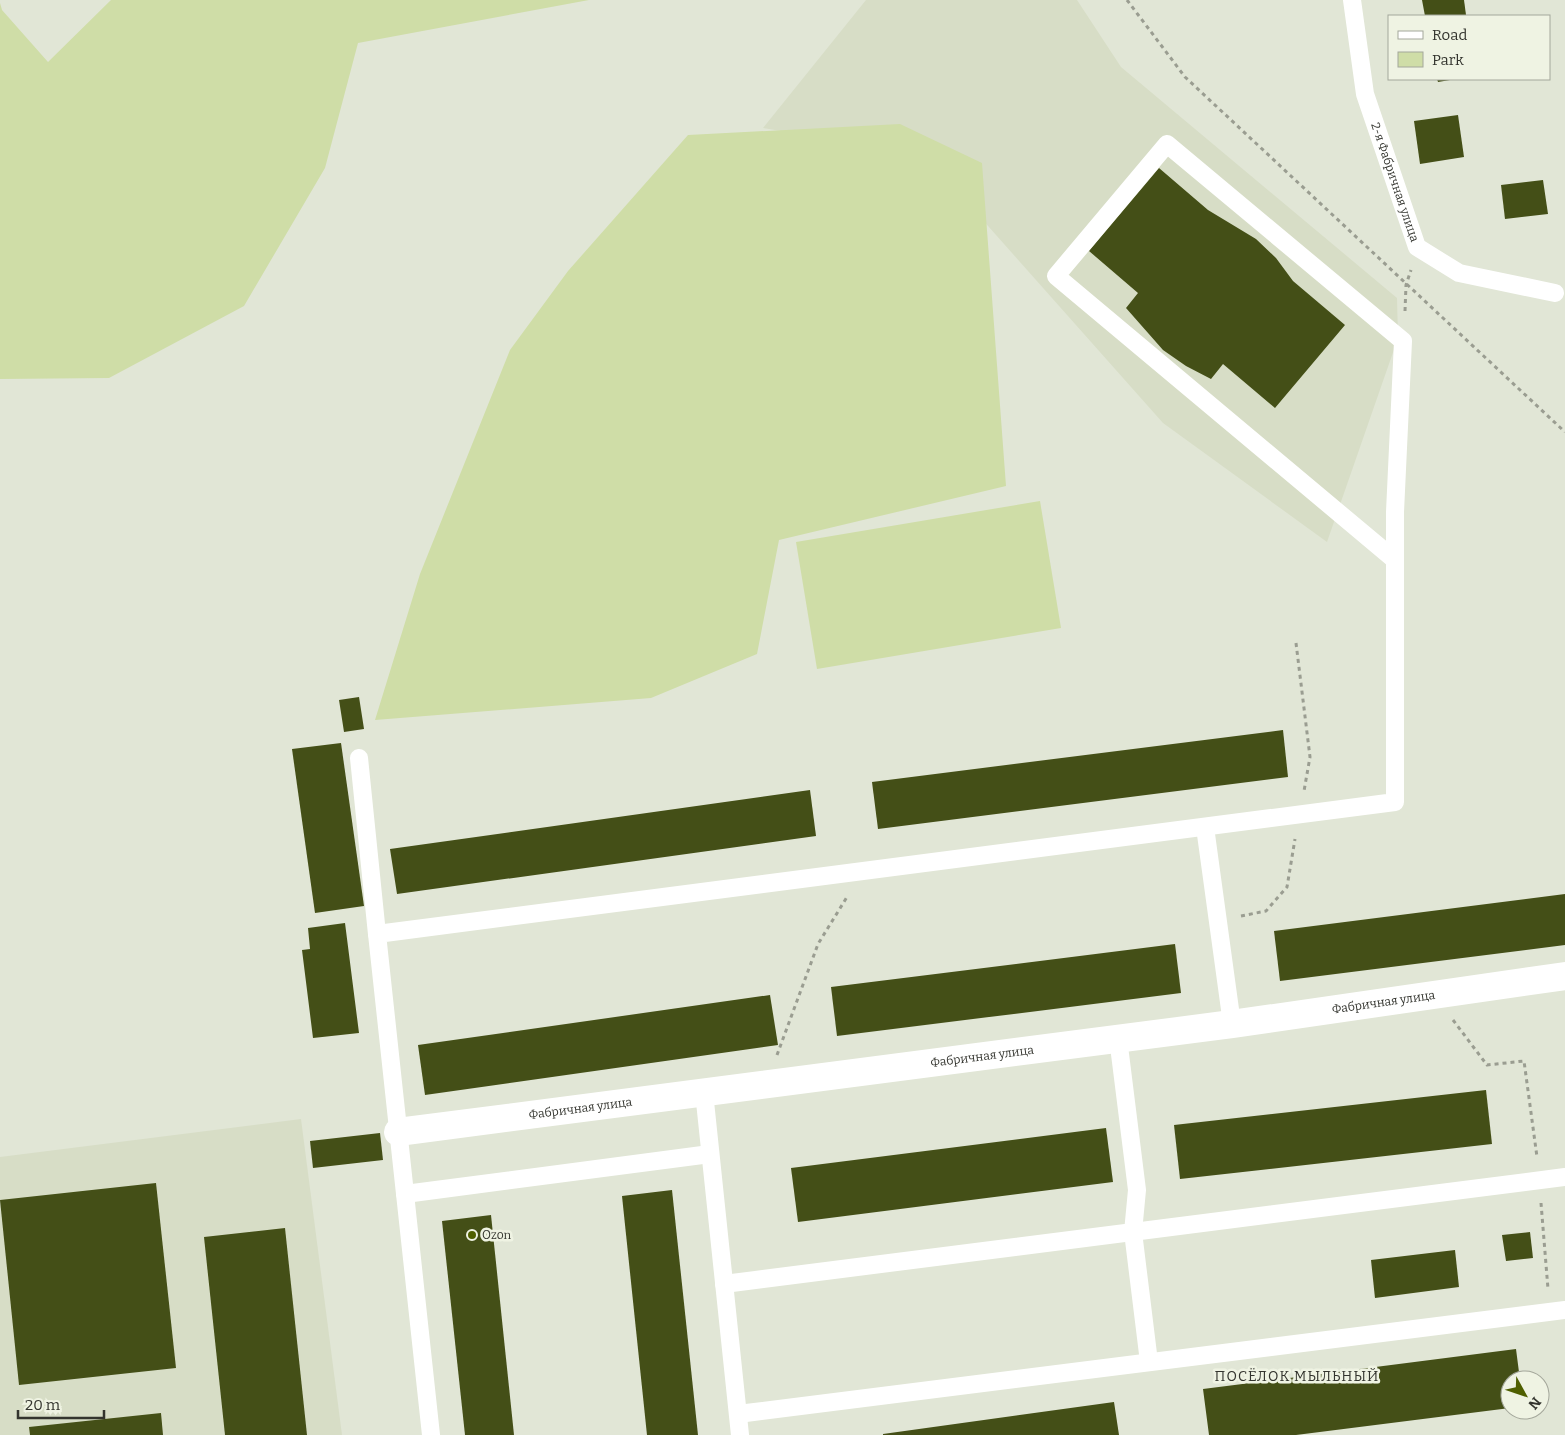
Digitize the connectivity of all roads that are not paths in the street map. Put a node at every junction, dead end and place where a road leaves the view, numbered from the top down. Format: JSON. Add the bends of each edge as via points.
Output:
{"nodes":[{"id":1,"x":1352,"y":0,"type":"edge"},
{"id":2,"x":1555,"y":293,"type":"dead end"},
{"id":3,"x":1395,"y":560,"type":"junction"},
{"id":4,"x":359,"y":758,"type":"dead end"},
{"id":5,"x":1205,"y":827,"type":"junction"},
{"id":6,"x":377,"y":934,"type":"junction"},
{"id":7,"x":1565,"y":976,"type":"edge"},
{"id":8,"x":1232,"y":1024,"type":"junction"},
{"id":9,"x":1118,"y":1038,"type":"junction"},
{"id":10,"x":704,"y":1092,"type":"junction"},
{"id":11,"x":398,"y":1132,"type":"junction"},
{"id":12,"x":710,"y":1154,"type":"junction"},
{"id":13,"x":1565,"y":1177,"type":"edge"},
{"id":14,"x":405,"y":1194,"type":"junction"},
{"id":15,"x":1133,"y":1232,"type":"junction"},
{"id":16,"x":724,"y":1284,"type":"junction"},
{"id":17,"x":1557,"y":1311,"type":"edge"},
{"id":18,"x":1149,"y":1362,"type":"junction"},
{"id":19,"x":738,"y":1414,"type":"junction"},
{"id":20,"x":430,"y":1435,"type":"edge"},
{"id":21,"x":740,"y":1435,"type":"edge"}],
"edges":[{"from":1,"to":2,"type":"lane","name":"2-я Фабричная улица","via":[[1365,94],[1417,247],[1459,274]]},
{"from":3,"to":3,"type":"lane","via":[[1056,276],[1167,144],[1402,341]]},
{"from":3,"to":5,"type":"lane","via":[[1395,802]]},
{"from":4,"to":6,"type":"lane"},
{"from":5,"to":6,"type":"lane"},
{"from":5,"to":8,"type":"lane"},
{"from":6,"to":11,"type":"lane"},
{"from":7,"to":8,"type":"street","name":"Фабричная улица"},
{"from":8,"to":9,"type":"street","name":"Фабричная улица"},
{"from":9,"to":10,"type":"street","name":"Фабричная улица"},
{"from":9,"to":15,"type":"lane","via":[[1137,1190]]},
{"from":10,"to":11,"type":"street","name":"Фабричная улица"},
{"from":10,"to":12,"type":"lane"},
{"from":11,"to":14,"type":"lane"},
{"from":12,"to":14,"type":"lane"},
{"from":12,"to":16,"type":"lane"},
{"from":13,"to":15,"type":"lane"},
{"from":14,"to":20,"type":"lane"},
{"from":15,"to":16,"type":"lane"},
{"from":15,"to":18,"type":"lane"},
{"from":16,"to":19,"type":"lane"},
{"from":17,"to":18,"type":"lane"},
{"from":18,"to":19,"type":"lane"},
{"from":19,"to":21,"type":"lane"}]}
